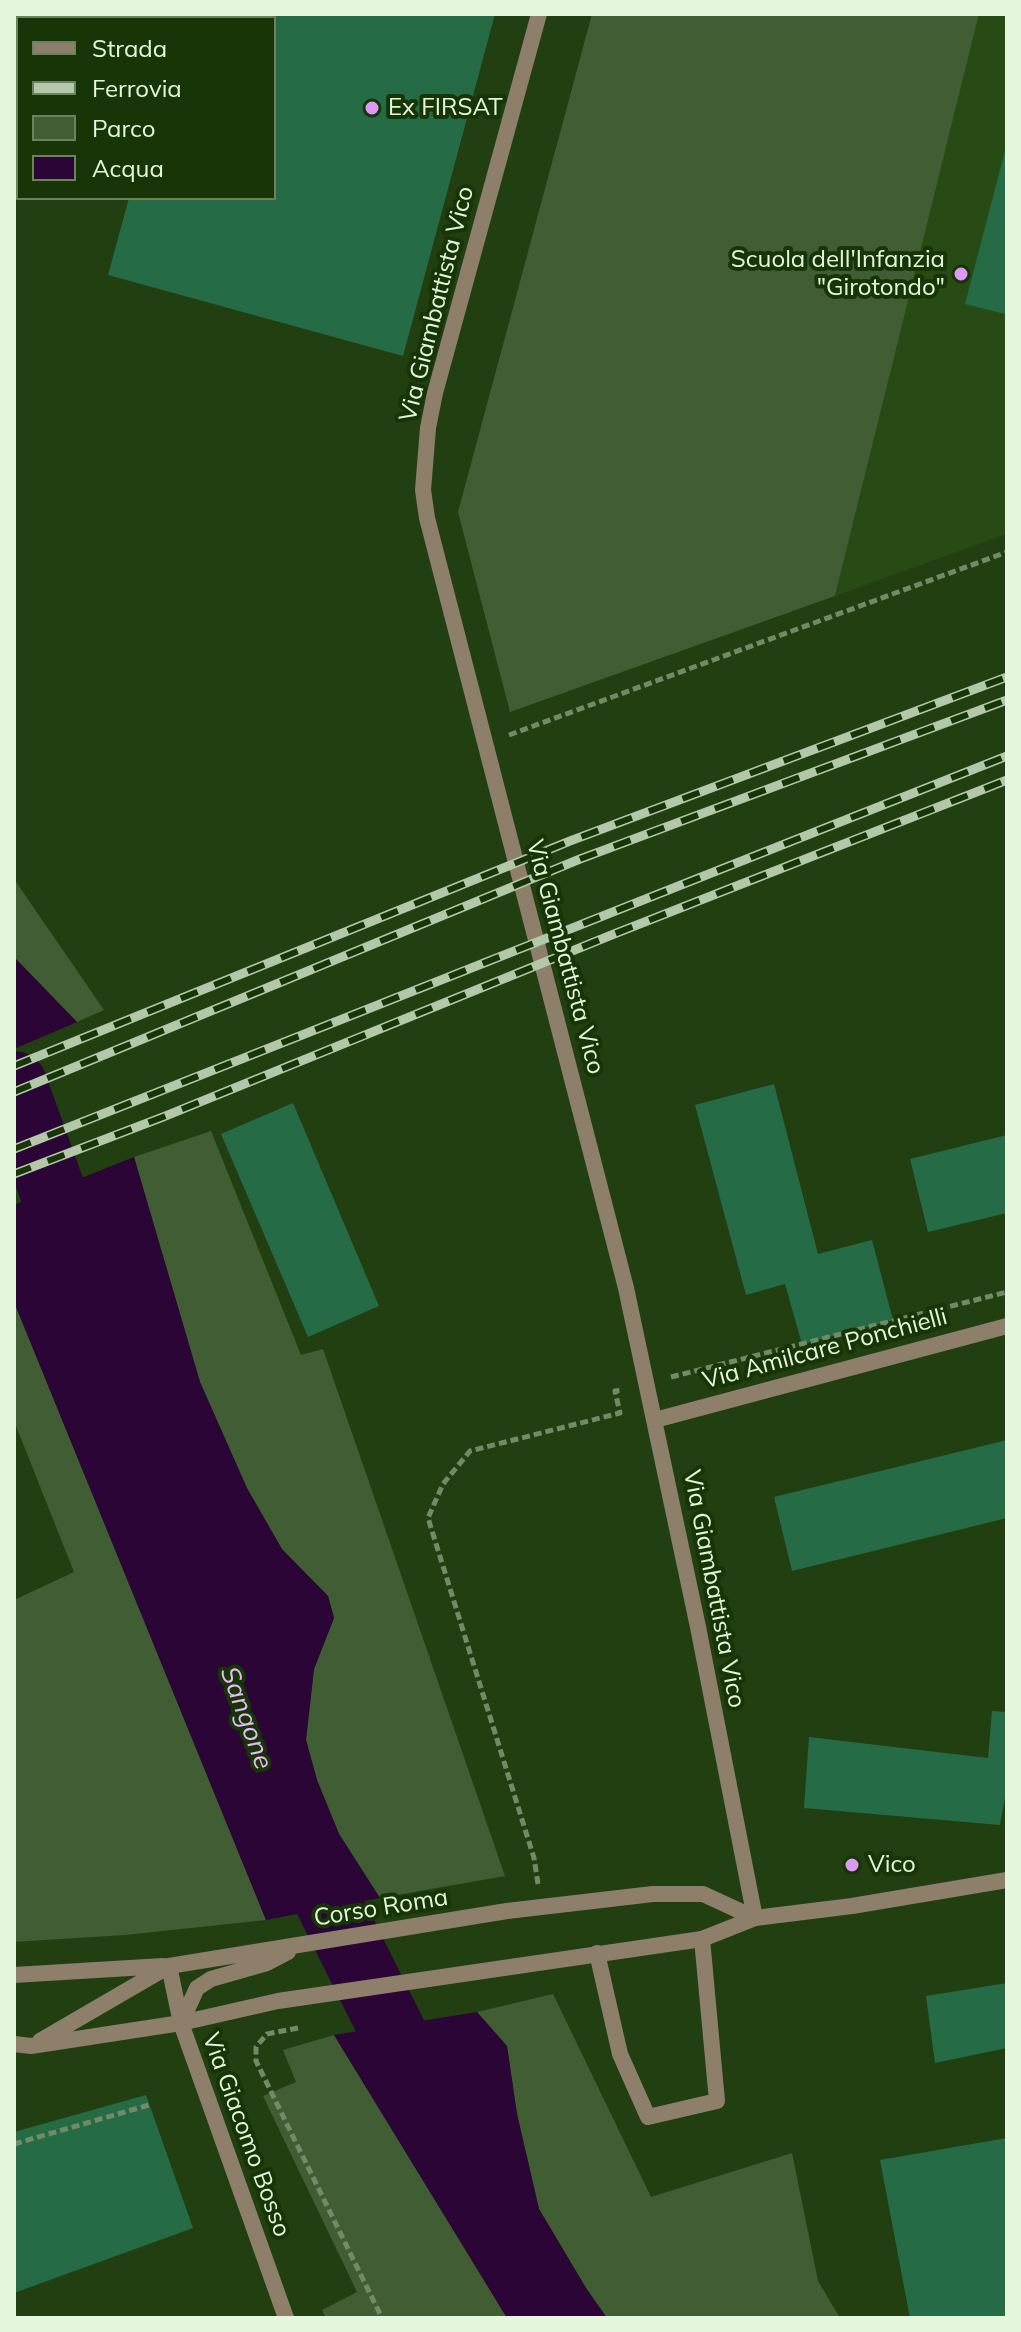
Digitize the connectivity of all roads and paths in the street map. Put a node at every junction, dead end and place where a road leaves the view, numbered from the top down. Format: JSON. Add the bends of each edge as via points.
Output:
{"nodes":[{"id":1,"x":539,"y":14,"type":"edge"},
{"id":2,"x":1007,"y":552,"type":"edge"},
{"id":3,"x":485,"y":743,"type":"junction"},
{"id":4,"x":1007,"y":1292,"type":"edge"},
{"id":5,"x":1007,"y":1326,"type":"edge"},
{"id":6,"x":682,"y":1374,"type":"dead end"},
{"id":7,"x":615,"y":1391,"type":"dead end"},
{"id":8,"x":655,"y":1420,"type":"junction"},
{"id":9,"x":534,"y":1858,"type":"dead end"},
{"id":10,"x":1007,"y":1880,"type":"edge"},
{"id":11,"x":755,"y":1918,"type":"junction"},
{"id":12,"x":702,"y":1939,"type":"junction"},
{"id":13,"x":300,"y":1946,"type":"junction"},
{"id":14,"x":597,"y":1953,"type":"junction"},
{"id":15,"x":169,"y":1966,"type":"junction"},
{"id":16,"x":14,"y":1975,"type":"edge"},
{"id":17,"x":181,"y":2023,"type":"junction"},
{"id":18,"x":293,"y":2029,"type":"dead end"},
{"id":19,"x":22,"y":2045,"type":"edge"},
{"id":20,"x":14,"y":2054,"type":"edge"},
{"id":21,"x":149,"y":2105,"type":"dead end"},
{"id":22,"x":14,"y":2144,"type":"edge"},
{"id":23,"x":286,"y":2318,"type":"edge"},
{"id":24,"x":382,"y":2318,"type":"edge"}],
"edges":[{"from":1,"to":3,"type":"street","name":"Via Giambattista Vico","via":[[435,393],[424,461],[427,518]]},
{"from":2,"to":3,"type":"path"},
{"from":3,"to":8,"type":"street","name":"Via Giambattista Vico","via":[[626,1288]]},
{"from":4,"to":6,"type":"path"},
{"from":5,"to":8,"type":"street","name":"Via Amilcare Ponchielli"},
{"from":7,"to":9,"type":"path","via":[[620,1413],[470,1451],[443,1484],[428,1518]]},
{"from":8,"to":11,"type":"street","name":"Via Giambattista Vico"},
{"from":10,"to":11,"type":"street","name":"Corso Roma"},
{"from":11,"to":12,"type":"street","name":"Corso Roma"},
{"from":11,"to":13,"type":"street","name":"Corso Roma","via":[[703,1894],[638,1895]]},
{"from":12,"to":14,"type":"street","name":"Corso Roma"},
{"from":12,"to":14,"type":"street","via":[[717,2101],[648,2117],[620,2054]]},
{"from":13,"to":15,"type":"street","name":"Corso Roma"},
{"from":13,"to":17,"type":"street","via":[[197,1988]]},
{"from":14,"to":17,"type":"street","name":"Corso Roma","via":[[278,2001]]},
{"from":15,"to":16,"type":"street"},
{"from":15,"to":17,"type":"street","name":"Via Giacomo Bosso"},
{"from":15,"to":19,"type":"street","name":"Corso Roma"},
{"from":17,"to":19,"type":"street","name":"Corso Roma"},
{"from":17,"to":23,"type":"street","name":"Via Giacomo Bosso"},
{"from":18,"to":24,"type":"path","via":[[267,2034],[256,2047],[256,2061]]},
{"from":19,"to":20,"type":"street","name":"Corso Roma"},
{"from":21,"to":22,"type":"path"}]}
